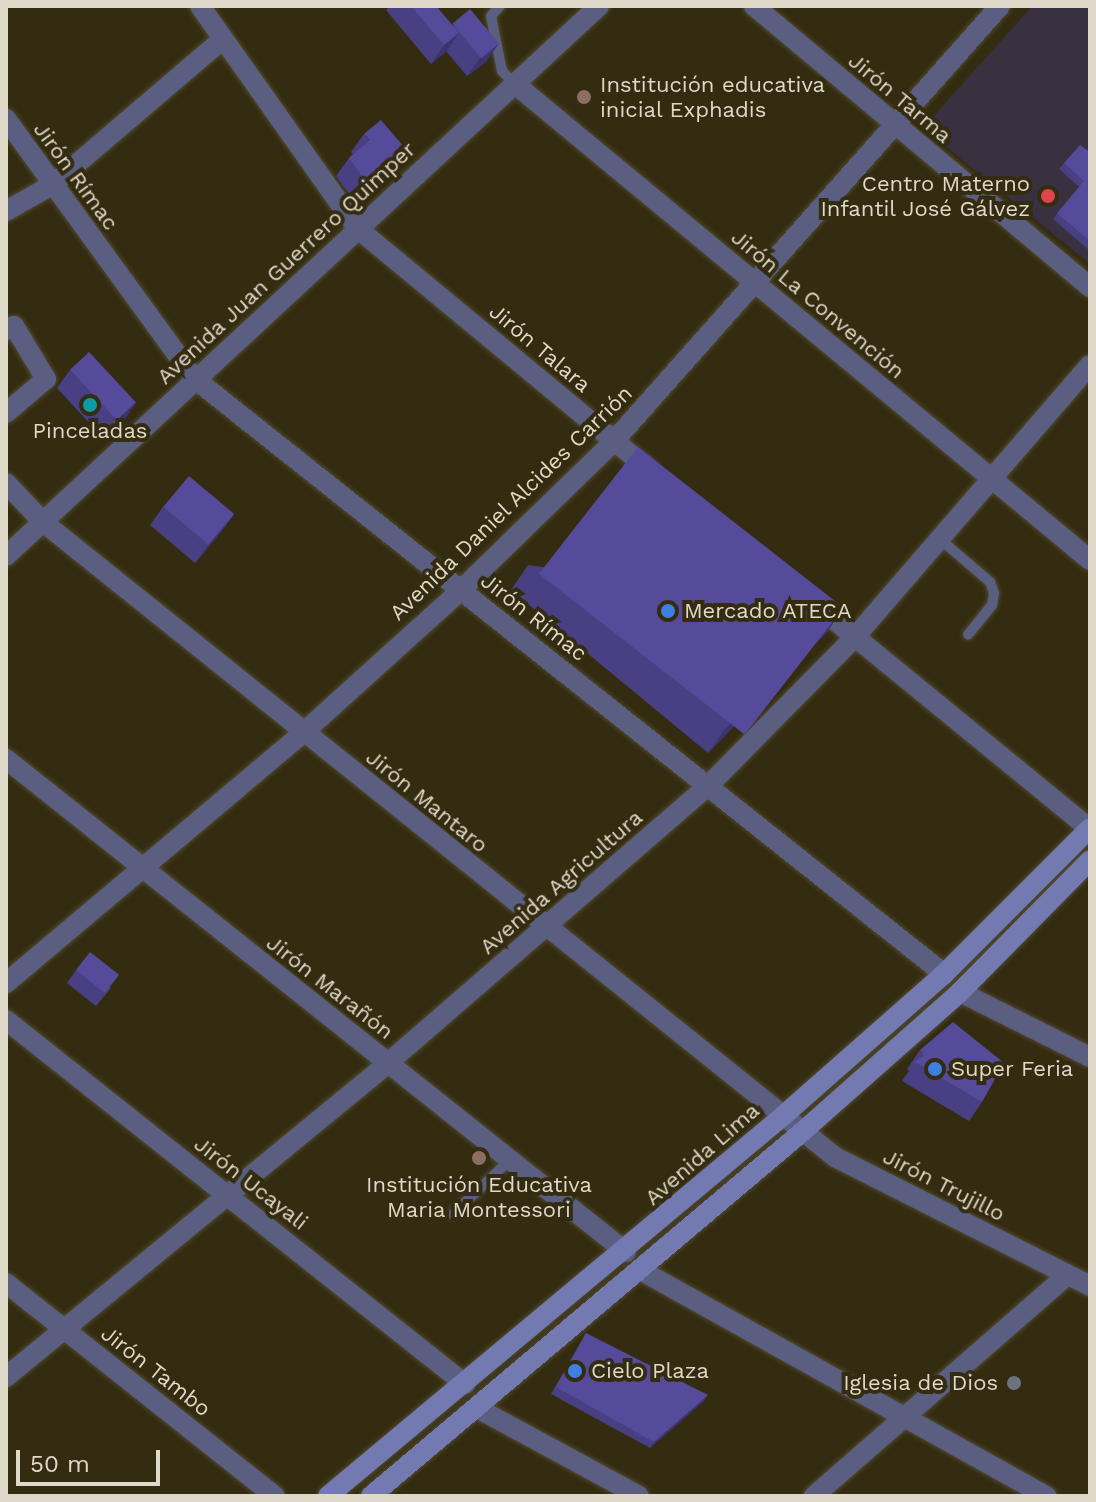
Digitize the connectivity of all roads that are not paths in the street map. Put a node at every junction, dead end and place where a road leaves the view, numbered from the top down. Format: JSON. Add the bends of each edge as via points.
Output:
{"nodes":[{"id":1,"x":200,"y":6,"type":"edge"},
{"id":2,"x":500,"y":6,"type":"edge"},
{"id":3,"x":599,"y":6,"type":"edge"},
{"id":4,"x":754,"y":6,"type":"edge"},
{"id":5,"x":1000,"y":6,"type":"edge"},
{"id":6,"x":223,"y":39,"type":"junction"},
{"id":7,"x":515,"y":84,"type":"junction"},
{"id":8,"x":6,"y":119,"type":"edge"},
{"id":9,"x":896,"y":126,"type":"junction"},
{"id":10,"x":52,"y":185,"type":"junction"},
{"id":11,"x":6,"y":211,"type":"edge"},
{"id":12,"x":357,"y":228,"type":"junction"},
{"id":13,"x":755,"y":283,"type":"junction"},
{"id":14,"x":1090,"y":287,"type":"edge"},
{"id":15,"x":6,"y":330,"type":"edge"},
{"id":16,"x":1090,"y":365,"type":"edge"},
{"id":17,"x":195,"y":379,"type":"junction"},
{"id":18,"x":6,"y":413,"type":"edge"},
{"id":19,"x":614,"y":441,"type":"junction"},
{"id":20,"x":663,"y":480,"type":"edge"},
{"id":21,"x":993,"y":480,"type":"junction"},
{"id":22,"x":6,"y":483,"type":"edge"},
{"id":23,"x":43,"y":522,"type":"junction"},
{"id":24,"x":941,"y":540,"type":"junction"},
{"id":25,"x":6,"y":556,"type":"edge"},
{"id":26,"x":1090,"y":560,"type":"edge"},
{"id":27,"x":795,"y":588,"type":"edge"},
{"id":28,"x":461,"y":590,"type":"junction"},
{"id":29,"x":968,"y":635,"type":"dead end"},
{"id":30,"x":855,"y":637,"type":"junction"},
{"id":31,"x":304,"y":732,"type":"junction"},
{"id":32,"x":6,"y":759,"type":"edge"},
{"id":33,"x":708,"y":786,"type":"junction"},
{"id":34,"x":1090,"y":828,"type":"edge"},
{"id":35,"x":1090,"y":860,"type":"edge"},
{"id":36,"x":141,"y":869,"type":"junction"},
{"id":37,"x":546,"y":927,"type":"junction"},
{"id":38,"x":944,"y":974,"type":"junction"},
{"id":39,"x":6,"y":983,"type":"edge"},
{"id":40,"x":960,"y":992,"type":"junction"},
{"id":41,"x":6,"y":1020,"type":"edge"},
{"id":42,"x":1090,"y":1057,"type":"edge"},
{"id":43,"x":388,"y":1063,"type":"junction"},
{"id":44,"x":783,"y":1116,"type":"junction"},
{"id":45,"x":802,"y":1132,"type":"junction"},
{"id":46,"x":510,"y":1160,"type":"junction"},
{"id":47,"x":227,"y":1195,"type":"junction"},
{"id":48,"x":453,"y":1214,"type":"dead end"},
{"id":49,"x":626,"y":1252,"type":"junction"},
{"id":50,"x":642,"y":1271,"type":"junction"},
{"id":51,"x":1067,"y":1275,"type":"junction"},
{"id":52,"x":6,"y":1283,"type":"edge"},
{"id":53,"x":1090,"y":1286,"type":"edge"},
{"id":54,"x":63,"y":1328,"type":"junction"},
{"id":55,"x":6,"y":1377,"type":"edge"},
{"id":56,"x":465,"y":1384,"type":"junction"},
{"id":57,"x":477,"y":1408,"type":"junction"},
{"id":58,"x":903,"y":1417,"type":"junction"},
{"id":59,"x":275,"y":1496,"type":"edge"},
{"id":60,"x":328,"y":1496,"type":"edge"},
{"id":61,"x":371,"y":1496,"type":"edge"},
{"id":62,"x":639,"y":1496,"type":"edge"},
{"id":63,"x":814,"y":1496,"type":"edge"},
{"id":64,"x":1047,"y":1496,"type":"edge"}],
"edges":[{"from":1,"to":6,"type":"street","name":"Jirón Talara"},
{"from":2,"to":7,"type":"lane","via":[[491,16],[502,71]]},
{"from":3,"to":7,"type":"street","name":"Avenida Juan Guerrero Quimper"},
{"from":4,"to":9,"type":"street","name":"Jirón Tarma"},
{"from":5,"to":9,"type":"street","name":"Avenida Daniel Alcides Carrión"},
{"from":6,"to":10,"type":"street"},
{"from":6,"to":12,"type":"street","name":"Jirón Talara"},
{"from":7,"to":12,"type":"street","name":"Avenida Juan Guerrero Quimper"},
{"from":7,"to":13,"type":"street","name":"Jirón La Convención"},
{"from":8,"to":10,"type":"street","name":"Jirón Rímac"},
{"from":9,"to":13,"type":"street","name":"Avenida Daniel Alcides Carrión"},
{"from":9,"to":14,"type":"street","name":"Jirón Tarma"},
{"from":10,"to":11,"type":"street"},
{"from":10,"to":17,"type":"street","name":"Jirón Rímac"},
{"from":12,"to":17,"type":"street","name":"Avenida Juan Guerrero Quimper"},
{"from":12,"to":19,"type":"street","name":"Jirón Talara"},
{"from":13,"to":19,"type":"street","name":"Avenida Daniel Alcides Carrión"},
{"from":13,"to":21,"type":"street","name":"Jirón La Convención"},
{"from":15,"to":18,"type":"street","via":[[14,326],[46,379]]},
{"from":16,"to":21,"type":"street","name":"Avenida Agricultura"},
{"from":17,"to":23,"type":"street","name":"Avenida Juan Guerrero Quimper"},
{"from":17,"to":28,"type":"street","name":"Jirón Rímac"},
{"from":19,"to":20,"type":"street","name":"Jirón Talara"},
{"from":19,"to":28,"type":"street","name":"Avenida Daniel Alcides Carrión"},
{"from":21,"to":24,"type":"street","name":"Avenida Agricultura"},
{"from":21,"to":26,"type":"street","name":"Jirón La Convención"},
{"from":22,"to":23,"type":"street","name":"Jirón Mantaro"},
{"from":23,"to":25,"type":"street","name":"Avenida Juan Guerrero Quimper"},
{"from":23,"to":31,"type":"street","name":"Jirón Mantaro"},
{"from":24,"to":29,"type":"lane","via":[[990,582],[994,593],[992,605]]},
{"from":24,"to":30,"type":"street","name":"Avenida Agricultura"},
{"from":27,"to":30,"type":"street"},
{"from":28,"to":31,"type":"street","name":"Avenida Daniel Alcides Carrión"},
{"from":28,"to":33,"type":"street","name":"Jirón Rímac"},
{"from":30,"to":33,"type":"street","name":"Avenida Agricultura"},
{"from":30,"to":34,"type":"street"},
{"from":31,"to":36,"type":"street","name":"Avenida Daniel Alcides Carrión"},
{"from":31,"to":37,"type":"street","name":"Jirón Mantaro"},
{"from":32,"to":36,"type":"street","name":"Jirón Marañón"},
{"from":33,"to":37,"type":"street","name":"Avenida Agricultura"},
{"from":33,"to":38,"type":"street","name":"Jirón Rímac"},
{"from":34,"to":38,"type":"main road","name":"Avenida Lima"},
{"from":35,"to":40,"type":"main road"},
{"from":36,"to":39,"type":"street","name":"Avenida Daniel Alcides Carrión"},
{"from":36,"to":43,"type":"street","name":"Jirón Marañón"},
{"from":37,"to":43,"type":"street","name":"Avenida Agricultura"},
{"from":37,"to":44,"type":"street","name":"Jirón Mantaro"},
{"from":38,"to":44,"type":"main road","name":"Avenida Lima"},
{"from":40,"to":42,"type":"street"},
{"from":40,"to":45,"type":"main road"},
{"from":41,"to":47,"type":"street","name":"Jirón Ucayali"},
{"from":43,"to":46,"type":"street","name":"Jirón Marañón"},
{"from":43,"to":47,"type":"street","name":"Avenida Agricultura"},
{"from":44,"to":45,"type":"street","name":"Jirón Trujillo"},
{"from":44,"to":49,"type":"main road","name":"Avenida Lima"},
{"from":45,"to":50,"type":"main road"},
{"from":45,"to":51,"type":"street","name":"Jirón Trujillo","via":[[835,1157]]},
{"from":46,"to":48,"type":"lane"},
{"from":46,"to":49,"type":"street","name":"Jirón Marañón"},
{"from":47,"to":54,"type":"street","name":"Avenida Agricultura"},
{"from":47,"to":56,"type":"street","name":"Jirón Ucayali"},
{"from":49,"to":56,"type":"main road","name":"Avenida Lima"},
{"from":50,"to":57,"type":"main road"},
{"from":50,"to":58,"type":"street"},
{"from":51,"to":53,"type":"street","name":"Jirón Trujillo"},
{"from":51,"to":58,"type":"street"},
{"from":52,"to":54,"type":"street","name":"Jirón Tambo"},
{"from":54,"to":55,"type":"street","name":"Avenida Agricultura"},
{"from":54,"to":59,"type":"street","name":"Jirón Tambo"},
{"from":56,"to":60,"type":"main road","name":"Avenida Lima"},
{"from":57,"to":61,"type":"main road"},
{"from":57,"to":62,"type":"street"},
{"from":58,"to":63,"type":"street"},
{"from":58,"to":64,"type":"street"}]}
